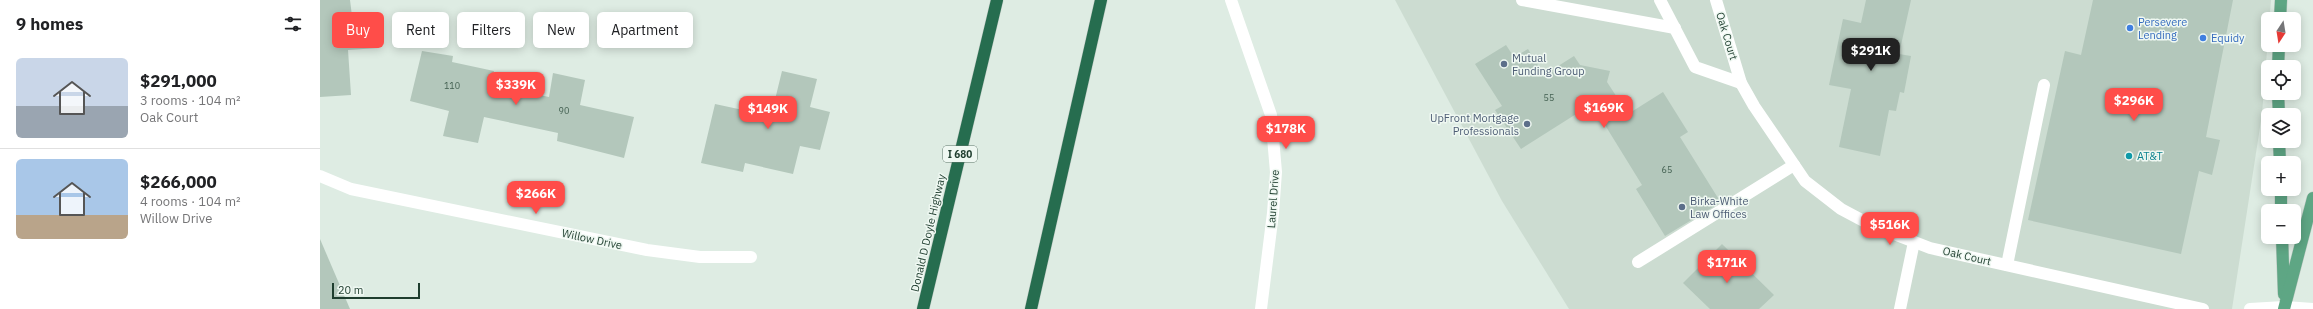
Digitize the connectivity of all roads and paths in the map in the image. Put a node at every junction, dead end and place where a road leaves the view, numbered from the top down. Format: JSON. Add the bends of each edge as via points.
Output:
{"nodes":[{"id":1,"x":997,"y":0,"type":"edge"},
{"id":2,"x":1101,"y":0,"type":"edge"},
{"id":3,"x":1231,"y":0,"type":"edge"},
{"id":4,"x":1522,"y":0,"type":"edge"},
{"id":5,"x":1660,"y":0,"type":"edge"},
{"id":6,"x":1716,"y":0,"type":"edge"},
{"id":7,"x":2281,"y":0,"type":"edge"},
{"id":8,"x":2280,"y":12,"type":"edge"},
{"id":9,"x":1674,"y":28,"type":"junction"},
{"id":10,"x":1741,"y":83,"type":"junction"},
{"id":11,"x":2044,"y":85,"type":"dead end"},
{"id":12,"x":1794,"y":165,"type":"junction"},
{"id":13,"x":320,"y":176,"type":"edge"},
{"id":14,"x":2313,"y":198,"type":"edge"},
{"id":15,"x":1914,"y":242,"type":"junction"},
{"id":16,"x":2282,"y":244,"type":"edge"},
{"id":17,"x":751,"y":257,"type":"dead end"},
{"id":18,"x":1638,"y":262,"type":"dead end"},
{"id":19,"x":2007,"y":265,"type":"junction"},
{"id":20,"x":2284,"y":308,"type":"edge"},
{"id":21,"x":923,"y":309,"type":"edge"},
{"id":22,"x":1031,"y":309,"type":"edge"},
{"id":23,"x":1261,"y":309,"type":"edge"},
{"id":24,"x":1900,"y":309,"type":"edge"},
{"id":25,"x":2203,"y":309,"type":"edge"},
{"id":26,"x":2250,"y":309,"type":"edge"},
{"id":27,"x":2313,"y":309,"type":"edge"}],
"edges":[{"from":1,"to":21,"type":"highway","name":"Donald D Doyle Highway","number":"I 680"},
{"from":2,"to":22,"type":"highway"},
{"from":3,"to":23,"type":"street","name":"Laurel Drive","via":[[1271,115],[1276,172]]},
{"from":4,"to":9,"type":"street"},
{"from":5,"to":9,"type":"street"},
{"from":6,"to":10,"type":"street","name":"Oak Court"},
{"from":7,"to":8,"type":"main road"},
{"from":9,"to":10,"type":"street","via":[[1695,67]]},
{"from":10,"to":12,"type":"street","name":"Oak Court"},
{"from":11,"to":19,"type":"street"},
{"from":12,"to":15,"type":"street","name":"Oak Court","via":[[1805,181],[1842,209],[1873,226]]},
{"from":12,"to":18,"type":"street"},
{"from":13,"to":17,"type":"street","name":"Willow Drive","via":[[351,189],[647,250],[700,257]]},
{"from":14,"to":20,"type":"main road"},
{"from":15,"to":19,"type":"street","name":"Oak Court"},
{"from":15,"to":24,"type":"street"},
{"from":16,"to":20,"type":"main road"},
{"from":19,"to":25,"type":"street","name":"Oak Court"},
{"from":20,"to":26,"type":"street"},
{"from":20,"to":27,"type":"street"}]}
